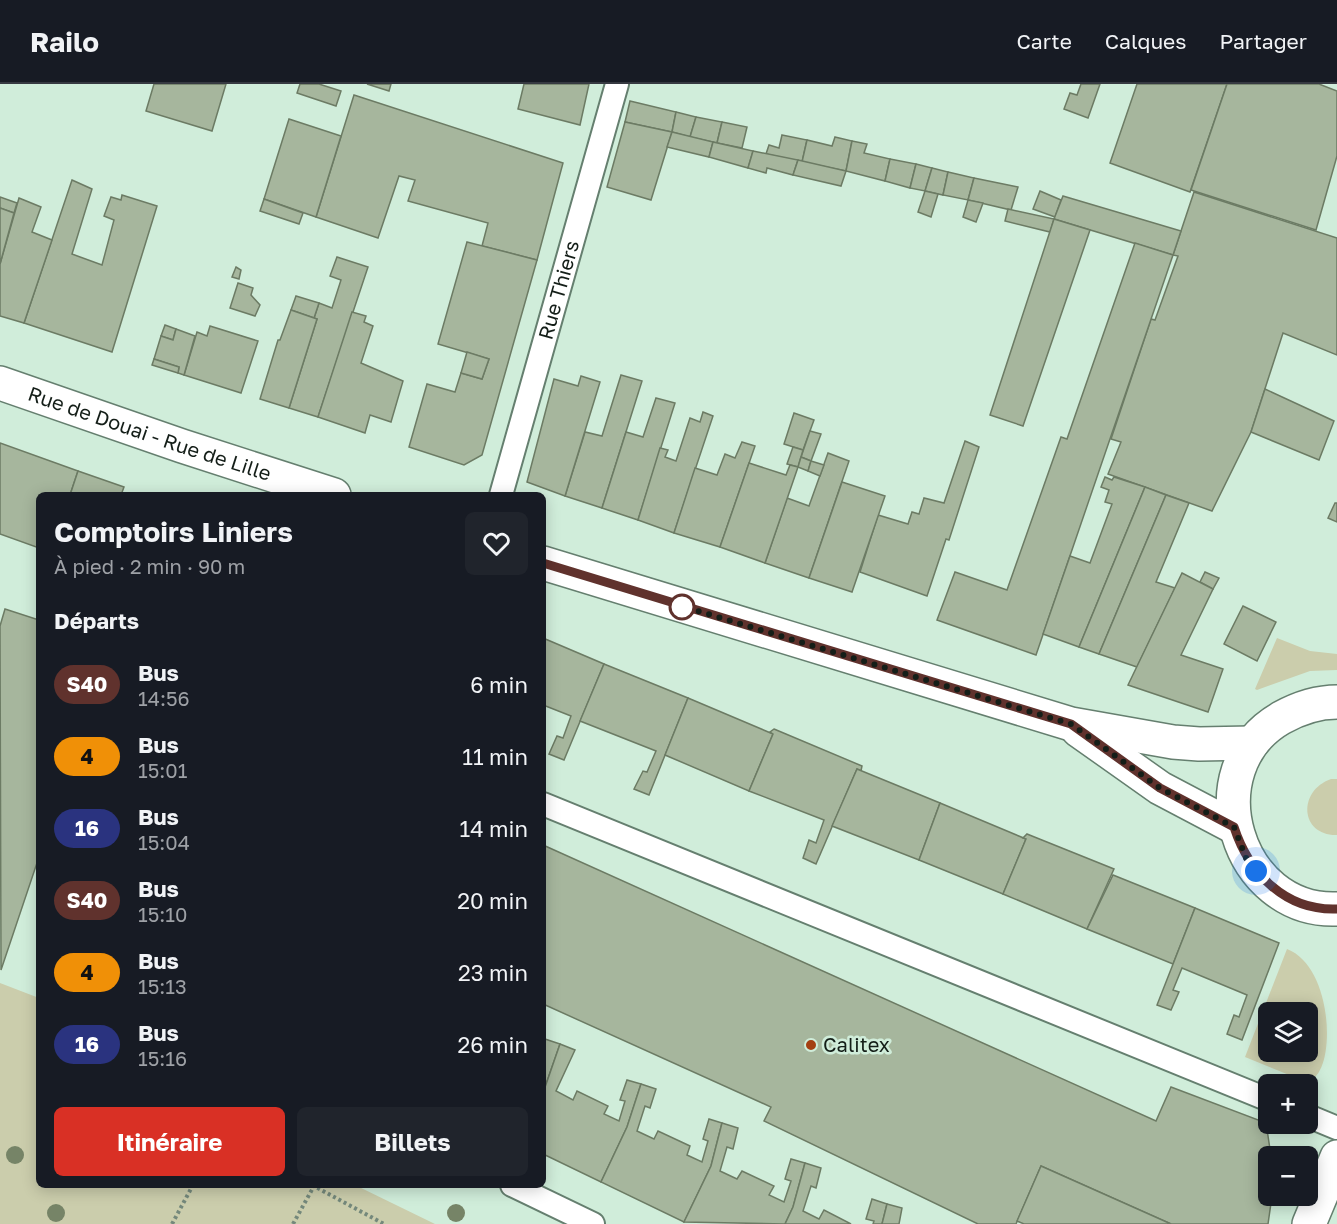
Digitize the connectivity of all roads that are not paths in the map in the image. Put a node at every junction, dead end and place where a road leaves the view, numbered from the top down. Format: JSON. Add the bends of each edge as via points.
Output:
{"nodes":[{"id":1,"x":617,"y":84,"type":"edge"},
{"id":2,"x":0,"y":383,"type":"edge"},
{"id":3,"x":324,"y":492,"type":"edge"},
{"id":4,"x":502,"y":492,"type":"edge"},
{"id":5,"x":546,"y":564,"type":"edge"},
{"id":6,"x":1337,"y":702,"type":"edge"},
{"id":7,"x":1071,"y":724,"type":"junction"},
{"id":8,"x":1252,"y":742,"type":"junction"},
{"id":9,"x":546,"y":805,"type":"edge"},
{"id":10,"x":1234,"y":827,"type":"junction"},
{"id":11,"x":1334,"y":916,"type":"edge"},
{"id":12,"x":1258,"y":1096,"type":"edge"},
{"id":13,"x":1318,"y":1120,"type":"edge"},
{"id":14,"x":1337,"y":1128,"type":"edge"},
{"id":15,"x":1337,"y":1157,"type":"edge"},
{"id":16,"x":518,"y":1188,"type":"edge"},
{"id":17,"x":593,"y":1224,"type":"edge"},
{"id":18,"x":1309,"y":1224,"type":"edge"}],
"edges":[{"from":1,"to":4,"type":"lane","name":"Rue Thiers"},
{"from":2,"to":3,"type":"main road","name":"Rue de Douai - Rue de Lille"},
{"from":5,"to":7,"type":"main road"},
{"from":6,"to":8,"type":"main road","via":[[1298,708]]},
{"from":7,"to":8,"type":"main road","via":[[1182,743]]},
{"from":7,"to":10,"type":"main road","via":[[1160,788]]},
{"from":8,"to":10,"type":"main road","via":[[1234,783]]},
{"from":9,"to":12,"type":"lane"},
{"from":10,"to":11,"type":"main road","via":[[1246,858],[1267,884],[1295,901]]},
{"from":13,"to":14,"type":"lane"},
{"from":15,"to":18,"type":"main road"},
{"from":16,"to":17,"type":"lane"}]}
